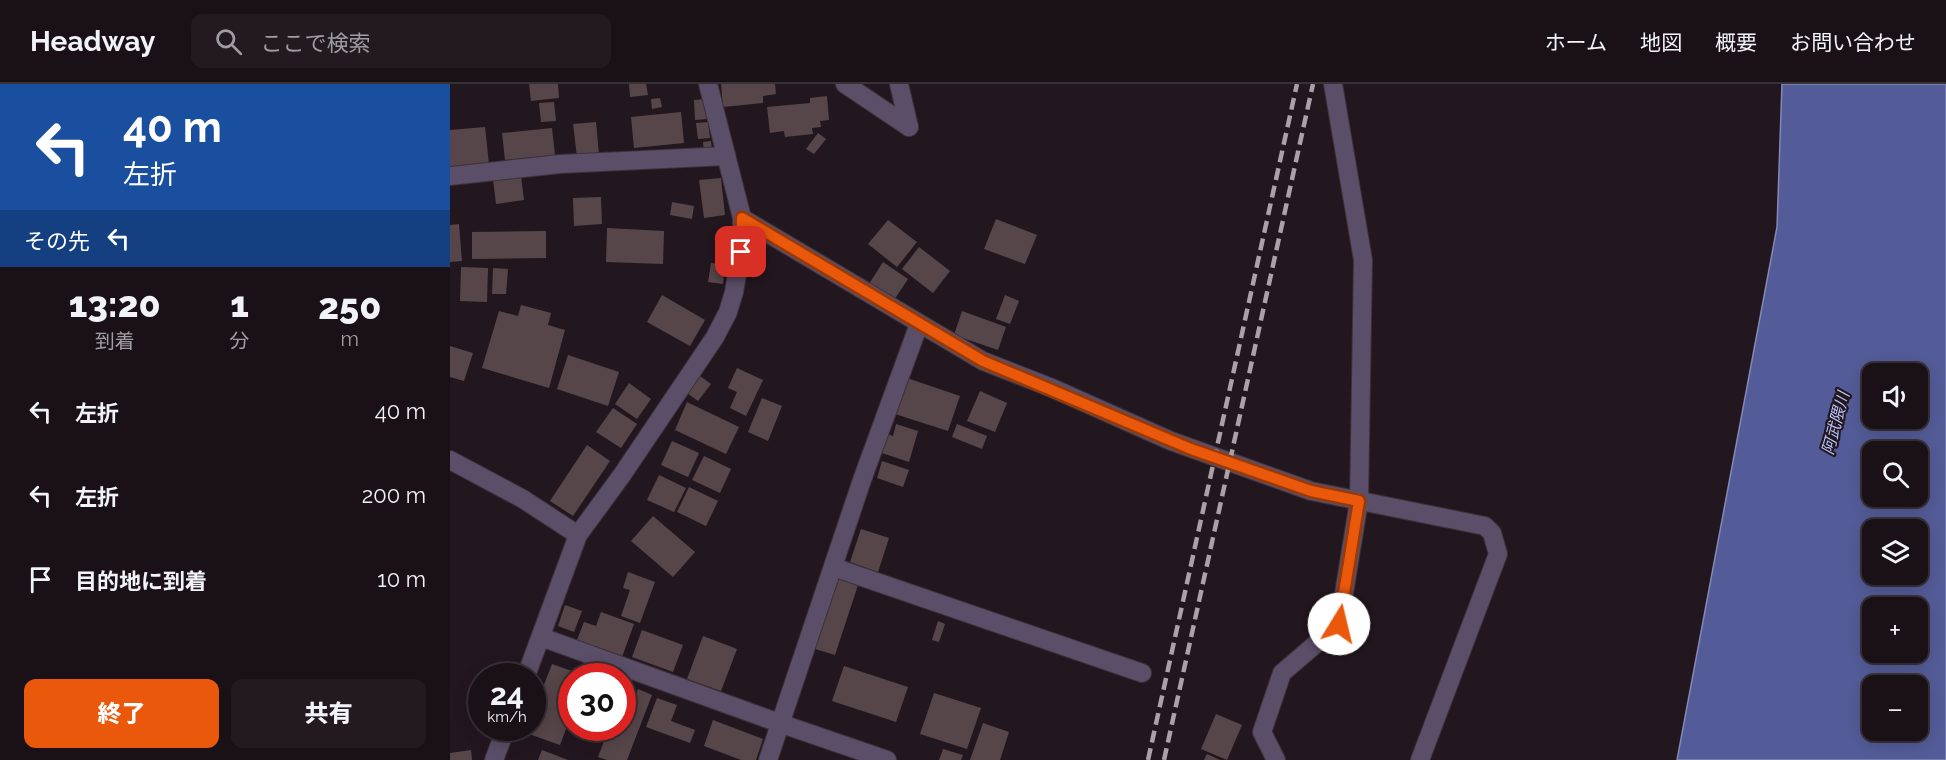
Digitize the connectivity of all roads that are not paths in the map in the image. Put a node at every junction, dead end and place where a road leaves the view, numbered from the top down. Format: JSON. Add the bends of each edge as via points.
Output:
{"nodes":[{"id":1,"x":708,"y":84,"type":"edge"},
{"id":2,"x":845,"y":84,"type":"edge"},
{"id":3,"x":899,"y":84,"type":"edge"},
{"id":4,"x":1333,"y":84,"type":"edge"},
{"id":5,"x":726,"y":156,"type":"junction"},
{"id":6,"x":450,"y":176,"type":"edge"},
{"id":7,"x":742,"y":218,"type":"junction"},
{"id":8,"x":919,"y":324,"type":"junction"},
{"id":9,"x":450,"y":460,"type":"edge"},
{"id":10,"x":1359,"y":501,"type":"junction"},
{"id":11,"x":578,"y":536,"type":"junction"},
{"id":12,"x":833,"y":567,"type":"junction"},
{"id":13,"x":541,"y":637,"type":"junction"},
{"id":14,"x":531,"y":663,"type":"edge"},
{"id":15,"x":1142,"y":673,"type":"dead end"},
{"id":16,"x":782,"y":724,"type":"junction"},
{"id":17,"x":501,"y":741,"type":"edge"},
{"id":18,"x":494,"y":760,"type":"edge"},
{"id":19,"x":768,"y":760,"type":"edge"},
{"id":20,"x":887,"y":760,"type":"edge"},
{"id":21,"x":1276,"y":760,"type":"edge"},
{"id":22,"x":1420,"y":760,"type":"edge"}],
"edges":[{"from":1,"to":5,"type":"street"},
{"from":2,"to":3,"type":"street","via":[[909,127]]},
{"from":4,"to":10,"type":"street","via":[[1363,260]]},
{"from":5,"to":6,"type":"street","via":[[560,164]]},
{"from":5,"to":7,"type":"street"},
{"from":7,"to":8,"type":"street"},
{"from":7,"to":11,"type":"street","via":[[738,269],[724,320]]},
{"from":8,"to":10,"type":"street","via":[[983,361],[1171,441],[1311,491]]},
{"from":8,"to":12,"type":"street"},
{"from":9,"to":11,"type":"street","via":[[524,499]]},
{"from":10,"to":21,"type":"street","via":[[1339,624],[1282,673],[1262,732]]},
{"from":10,"to":22,"type":"street","via":[[1485,526],[1496,541],[1498,554]]},
{"from":11,"to":13,"type":"street"},
{"from":12,"to":15,"type":"street"},
{"from":12,"to":16,"type":"street"},
{"from":13,"to":14,"type":"street"},
{"from":13,"to":16,"type":"street"},
{"from":16,"to":19,"type":"street"},
{"from":16,"to":20,"type":"street"},
{"from":17,"to":18,"type":"street"}]}
